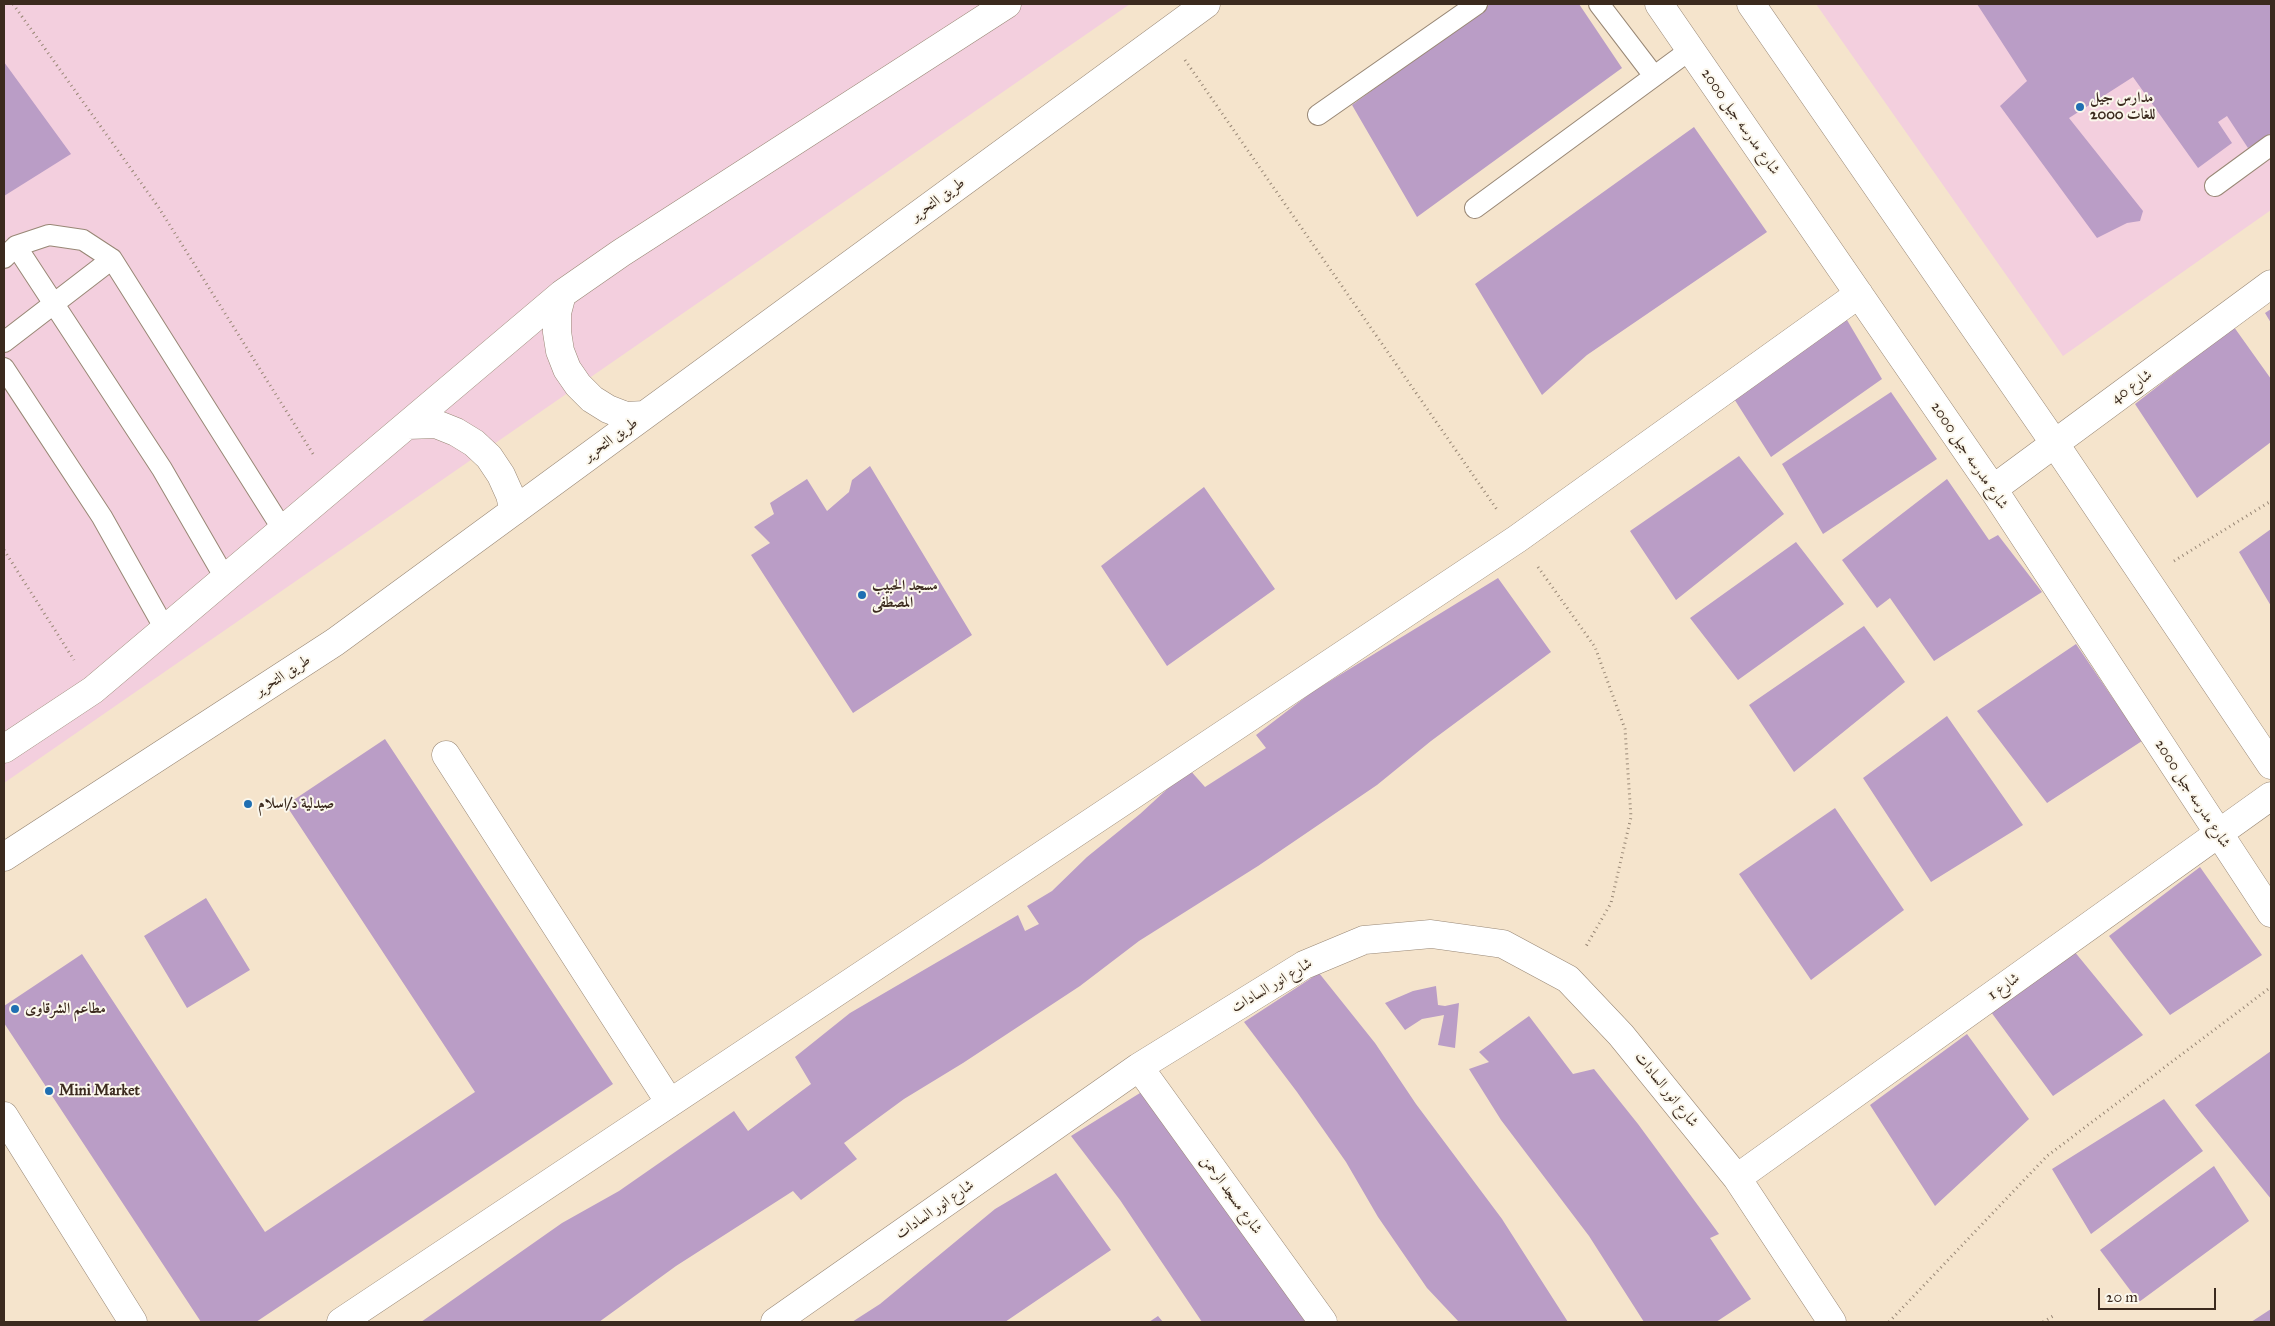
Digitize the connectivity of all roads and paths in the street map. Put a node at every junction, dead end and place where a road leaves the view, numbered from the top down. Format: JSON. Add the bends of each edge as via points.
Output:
{"nodes":[{"id":1,"x":13,"y":4,"type":"edge"},
{"id":2,"x":1007,"y":4,"type":"edge"},
{"id":3,"x":1206,"y":4,"type":"edge"},
{"id":4,"x":1478,"y":4,"type":"edge"},
{"id":5,"x":1599,"y":4,"type":"edge"},
{"id":6,"x":1659,"y":4,"type":"edge"},
{"id":7,"x":1751,"y":4,"type":"edge"},
{"id":8,"x":1166,"y":33,"type":"junction"},
{"id":9,"x":1690,"y":50,"type":"junction"},
{"id":10,"x":1654,"y":76,"type":"junction"},
{"id":11,"x":1318,"y":115,"type":"dead end"},
{"id":12,"x":2271,"y":145,"type":"edge"},
{"id":13,"x":2215,"y":186,"type":"dead end"},
{"id":14,"x":1475,"y":208,"type":"dead end"},
{"id":15,"x":10,"y":252,"type":"edge"},
{"id":16,"x":112,"y":260,"type":"junction"},
{"id":17,"x":2271,"y":284,"type":"edge"},
{"id":18,"x":562,"y":294,"type":"junction"},
{"id":19,"x":1859,"y":294,"type":"junction"},
{"id":20,"x":54,"y":304,"type":"junction"},
{"id":21,"x":4,"y":342,"type":"edge"},
{"id":22,"x":4,"y":368,"type":"edge"},
{"id":23,"x":645,"y":415,"type":"junction"},
{"id":24,"x":407,"y":425,"type":"junction"},
{"id":25,"x":2055,"y":444,"type":"junction"},
{"id":26,"x":334,"y":487,"type":"junction"},
{"id":27,"x":1993,"y":489,"type":"junction"},
{"id":28,"x":2271,"y":500,"type":"edge"},
{"id":29,"x":514,"y":511,"type":"junction"},
{"id":30,"x":283,"y":530,"type":"junction"},
{"id":31,"x":1518,"y":539,"type":"junction"},
{"id":32,"x":4,"y":550,"type":"edge"},
{"id":33,"x":225,"y":578,"type":"junction"},
{"id":34,"x":2145,"y":579,"type":"junction"},
{"id":35,"x":165,"y":629,"type":"junction"},
{"id":36,"x":93,"y":690,"type":"junction"},
{"id":37,"x":4,"y":749,"type":"edge"},
{"id":38,"x":446,"y":755,"type":"dead end"},
{"id":39,"x":2271,"y":765,"type":"edge"},
{"id":40,"x":2271,"y":796,"type":"edge"},
{"id":41,"x":2218,"y":834,"type":"junction"},
{"id":42,"x":4,"y":857,"type":"edge"},
{"id":43,"x":2271,"y":913,"type":"edge"},
{"id":44,"x":1568,"y":979,"type":"junction"},
{"id":45,"x":2271,"y":987,"type":"edge"},
{"id":46,"x":1140,"y":1067,"type":"junction"},
{"id":47,"x":670,"y":1103,"type":"junction"},
{"id":48,"x":4,"y":1116,"type":"edge"},
{"id":49,"x":1738,"y":1178,"type":"junction"},
{"id":50,"x":2053,"y":1316,"type":"dead end"},
{"id":51,"x":133,"y":1322,"type":"edge"},
{"id":52,"x":341,"y":1322,"type":"edge"},
{"id":53,"x":775,"y":1322,"type":"edge"},
{"id":54,"x":1323,"y":1322,"type":"edge"},
{"id":55,"x":1832,"y":1322,"type":"edge"},
{"id":56,"x":1889,"y":1322,"type":"edge"},
{"id":57,"x":2044,"y":1322,"type":"edge"}],
"edges":[{"from":1,"to":26,"type":"path","via":[[159,208]]},
{"from":2,"to":18,"type":"street"},
{"from":3,"to":8,"type":"street","name":"طريق التحرير"},
{"from":4,"to":11,"type":"lane"},
{"from":5,"to":10,"type":"lane"},
{"from":6,"to":9,"type":"street","name":"شارع مدرسه جيل 2000"},
{"from":7,"to":25,"type":"street"},
{"from":8,"to":23,"type":"street","name":"طريق التحرير"},
{"from":8,"to":31,"type":"path"},
{"from":9,"to":10,"type":"lane"},
{"from":9,"to":19,"type":"street","name":"شارع مدرسه جيل 2000"},
{"from":10,"to":14,"type":"lane"},
{"from":12,"to":13,"type":"lane"},
{"from":15,"to":16,"type":"lane","via":[[49,235],[83,240]]},
{"from":15,"to":20,"type":"lane"},
{"from":16,"to":20,"type":"lane"},
{"from":16,"to":30,"type":"lane"},
{"from":17,"to":25,"type":"street","name":"شارع 40"},
{"from":18,"to":23,"type":"street","via":[[557,313],[558,342],[567,369],[592,399],[608,409],[626,416]]},
{"from":18,"to":24,"type":"street"},
{"from":19,"to":27,"type":"street","name":"شارع مدرسه جيل 2000"},
{"from":19,"to":31,"type":"street"},
{"from":20,"to":21,"type":"lane"},
{"from":20,"to":33,"type":"lane","via":[[162,469]]},
{"from":22,"to":35,"type":"lane","via":[[102,517]]},
{"from":23,"to":29,"type":"street","name":"طريق التحرير"},
{"from":24,"to":26,"type":"street"},
{"from":24,"to":29,"type":"street","via":[[436,424],[474,443],[501,475]]},
{"from":25,"to":27,"type":"street","name":"شارع 40"},
{"from":25,"to":34,"type":"street"},
{"from":26,"to":30,"type":"street"},
{"from":27,"to":41,"type":"street","name":"شارع مدرسه جيل 2000"},
{"from":28,"to":34,"type":"path"},
{"from":29,"to":42,"type":"street","name":"طريق التحرير","via":[[335,642]]},
{"from":30,"to":33,"type":"street"},
{"from":31,"to":44,"type":"path","via":[[1595,646],[1625,729],[1631,817],[1611,902]]},
{"from":31,"to":47,"type":"street"},
{"from":32,"to":36,"type":"path"},
{"from":33,"to":35,"type":"street"},
{"from":34,"to":39,"type":"street"},
{"from":35,"to":36,"type":"street"},
{"from":36,"to":37,"type":"street"},
{"from":38,"to":47,"type":"street"},
{"from":40,"to":41,"type":"street","name":"شارع 1"},
{"from":41,"to":43,"type":"street","name":"شارع مدرسه جيل 2000"},
{"from":41,"to":49,"type":"street","name":"شارع 1"},
{"from":44,"to":46,"type":"street","name":"شارع انور السادات","via":[[1503,944],[1431,934],[1364,940],[1304,965]]},
{"from":44,"to":49,"type":"street","name":"شارع انور السادات","via":[[1621,1035]]},
{"from":45,"to":56,"type":"path","via":[[2047,1156]]},
{"from":46,"to":53,"type":"street","name":"شارع انور السادات"},
{"from":46,"to":54,"type":"street","name":"شارع مسجد الرحمن"},
{"from":47,"to":52,"type":"street"},
{"from":48,"to":51,"type":"street"},
{"from":49,"to":55,"type":"street","name":"شارع انور السادات"},
{"from":50,"to":57,"type":"path"}]}
